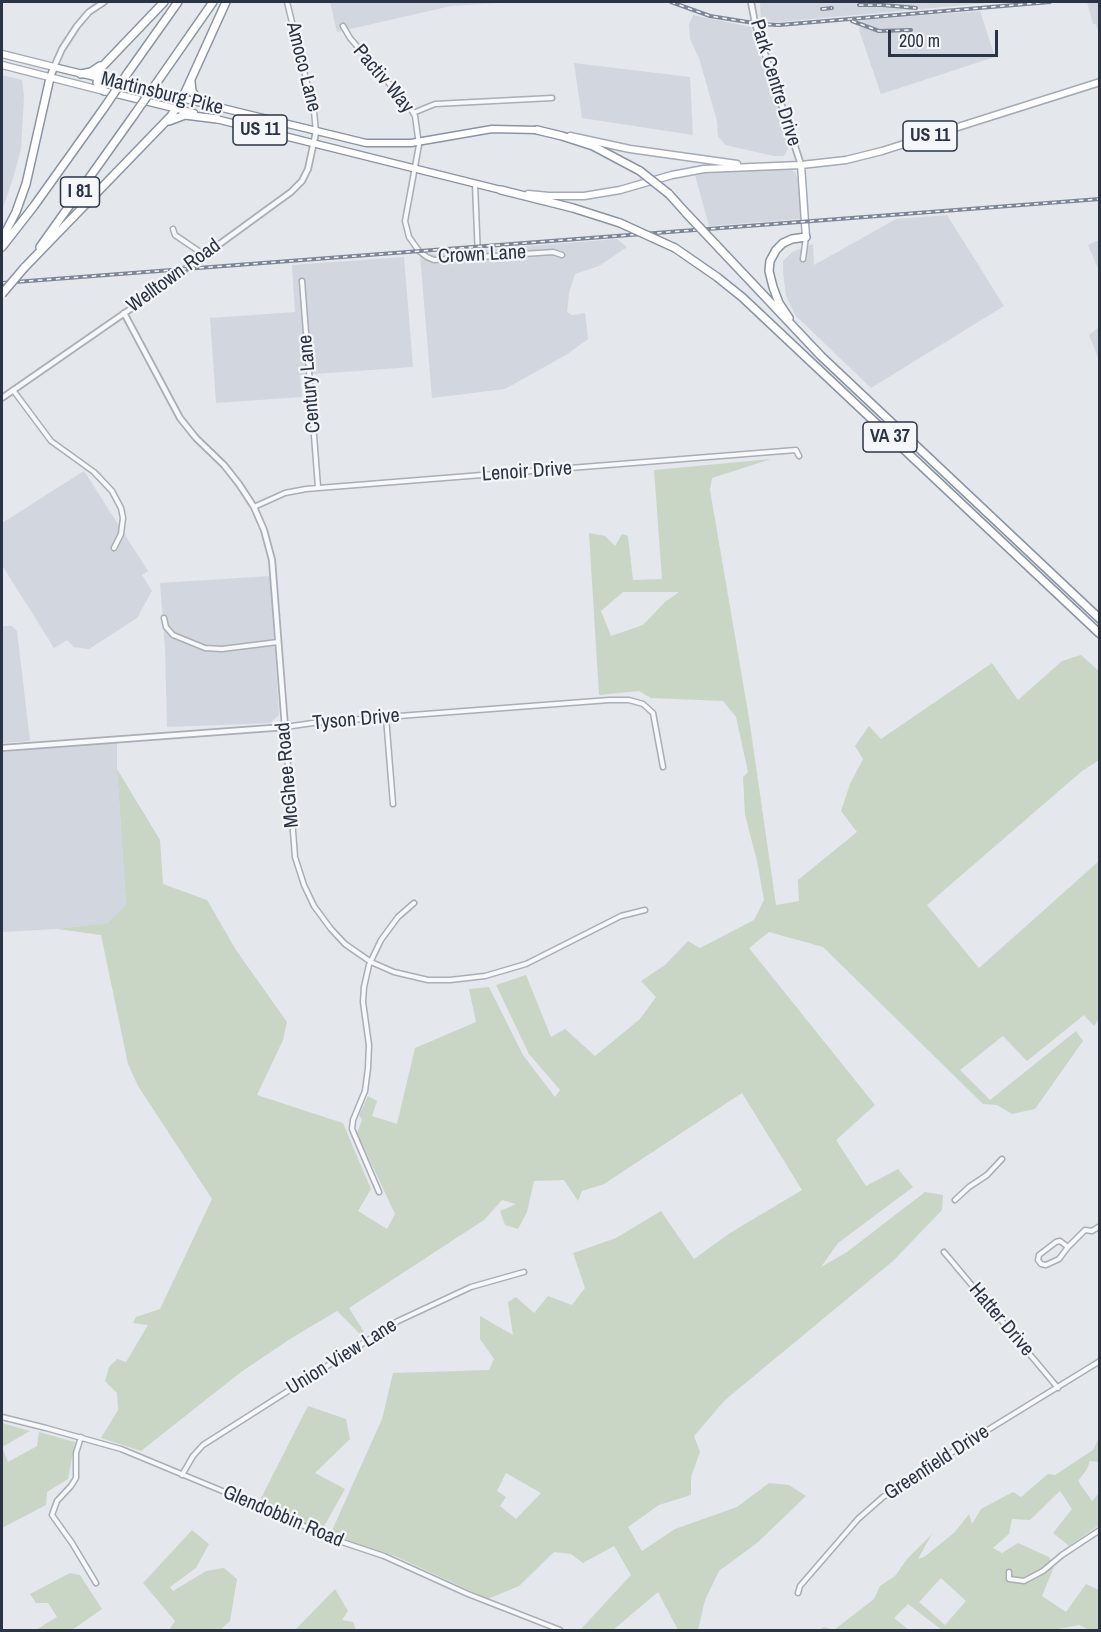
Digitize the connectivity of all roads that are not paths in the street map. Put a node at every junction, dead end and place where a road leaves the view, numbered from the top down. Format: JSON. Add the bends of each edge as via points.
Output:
{"nodes":[{"id":1,"x":104,"y":2,"type":"edge"},
{"id":2,"x":164,"y":2,"type":"edge"},
{"id":3,"x":178,"y":2,"type":"edge"},
{"id":4,"x":213,"y":2,"type":"edge"},
{"id":5,"x":226,"y":2,"type":"edge"},
{"id":6,"x":287,"y":2,"type":"edge"},
{"id":7,"x":751,"y":2,"type":"edge"},
{"id":8,"x":343,"y":26,"type":"dead end"},
{"id":9,"x":2,"y":54,"type":"edge"},
{"id":10,"x":111,"y":57,"type":"junction"},
{"id":11,"x":2,"y":65,"type":"edge"},
{"id":12,"x":54,"y":67,"type":"junction"},
{"id":13,"x":81,"y":74,"type":"junction"},
{"id":14,"x":50,"y":78,"type":"junction"},
{"id":15,"x":96,"y":78,"type":"junction"},
{"id":16,"x":192,"y":78,"type":"junction"},
{"id":17,"x":1100,"y":82,"type":"edge"},
{"id":18,"x":104,"y":91,"type":"junction"},
{"id":19,"x":552,"y":98,"type":"dead end"},
{"id":20,"x":182,"y":99,"type":"junction"},
{"id":21,"x":217,"y":107,"type":"junction"},
{"id":22,"x":176,"y":109,"type":"junction"},
{"id":23,"x":413,"y":113,"type":"junction"},
{"id":24,"x":217,"y":119,"type":"junction"},
{"id":25,"x":164,"y":124,"type":"junction"},
{"id":26,"x":537,"y":130,"type":"junction"},
{"id":27,"x":316,"y":132,"type":"junction"},
{"id":28,"x":419,"y":142,"type":"junction"},
{"id":29,"x":315,"y":144,"type":"junction"},
{"id":30,"x":801,"y":165,"type":"junction"},
{"id":31,"x":756,"y":166,"type":"junction"},
{"id":32,"x":416,"y":169,"type":"junction"},
{"id":33,"x":475,"y":184,"type":"junction"},
{"id":34,"x":501,"y":190,"type":"junction"},
{"id":35,"x":173,"y":229,"type":"dead end"},
{"id":36,"x":806,"y":237,"type":"junction"},
{"id":37,"x":2,"y":239,"type":"edge"},
{"id":38,"x":2,"y":247,"type":"edge"},
{"id":39,"x":203,"y":254,"type":"junction"},
{"id":40,"x":562,"y":255,"type":"dead end"},
{"id":41,"x":478,"y":257,"type":"junction"},
{"id":42,"x":803,"y":259,"type":"dead end"},
{"id":43,"x":24,"y":268,"type":"junction"},
{"id":44,"x":302,"y":280,"type":"dead end"},
{"id":45,"x":2,"y":294,"type":"edge"},
{"id":46,"x":124,"y":313,"type":"junction"},
{"id":47,"x":13,"y":390,"type":"junction"},
{"id":48,"x":2,"y":398,"type":"edge"},
{"id":49,"x":880,"y":413,"type":"junction"},
{"id":50,"x":799,"y":456,"type":"dead end"},
{"id":51,"x":318,"y":488,"type":"junction"},
{"id":52,"x":254,"y":507,"type":"junction"},
{"id":53,"x":114,"y":548,"type":"dead end"},
{"id":54,"x":164,"y":618,"type":"dead end"},
{"id":55,"x":1100,"y":619,"type":"edge"},
{"id":56,"x":1100,"y":634,"type":"edge"},
{"id":57,"x":278,"y":642,"type":"junction"},
{"id":58,"x":386,"y":717,"type":"junction"},
{"id":59,"x":285,"y":727,"type":"junction"},
{"id":60,"x":2,"y":748,"type":"edge"},
{"id":61,"x":663,"y":767,"type":"dead end"},
{"id":62,"x":393,"y":804,"type":"dead end"},
{"id":63,"x":414,"y":903,"type":"dead end"},
{"id":64,"x":645,"y":910,"type":"dead end"},
{"id":65,"x":371,"y":962,"type":"junction"},
{"id":66,"x":1002,"y":1159,"type":"dead end"},
{"id":67,"x":379,"y":1192,"type":"dead end"},
{"id":68,"x":955,"y":1200,"type":"dead end"},
{"id":69,"x":1100,"y":1226,"type":"edge"},
{"id":70,"x":1068,"y":1247,"type":"junction"},
{"id":71,"x":944,"y":1252,"type":"dead end"},
{"id":72,"x":524,"y":1272,"type":"dead end"},
{"id":73,"x":1100,"y":1361,"type":"edge"},
{"id":74,"x":1058,"y":1388,"type":"junction"},
{"id":75,"x":2,"y":1417,"type":"edge"},
{"id":76,"x":81,"y":1437,"type":"junction"},
{"id":77,"x":182,"y":1475,"type":"junction"},
{"id":78,"x":1100,"y":1530,"type":"edge"},
{"id":79,"x":1009,"y":1572,"type":"dead end"},
{"id":80,"x":96,"y":1583,"type":"dead end"},
{"id":81,"x":798,"y":1593,"type":"dead end"},
{"id":82,"x":560,"y":1630,"type":"edge"}],
"edges":[{"from":1,"to":12,"type":"street","via":[[77,26]]},
{"from":2,"to":10,"type":"highway"},
{"from":3,"to":38,"type":"highway","number":"I 81","bridge":true},
{"from":4,"to":43,"type":"highway","number":"I 81","bridge":true},
{"from":5,"to":16,"type":"highway"},
{"from":6,"to":27,"type":"street","name":"Amoco Lane"},
{"from":7,"to":30,"type":"street","name":"Park Centre Drive"},
{"from":8,"to":23,"type":"street","name":"Pactiv Way"},
{"from":9,"to":12,"type":"main road","name":"Martinsburg Pike","number":"US 11"},
{"from":10,"to":13,"type":"highway","via":[[94,71]]},
{"from":10,"to":15,"type":"highway"},
{"from":11,"to":14,"type":"main road","name":"Martinsburg Pike","number":"US 11"},
{"from":12,"to":13,"type":"main road","name":"Martinsburg Pike","number":"US 11"},
{"from":12,"to":14,"type":"main road"},
{"from":13,"to":15,"type":"main road","name":"Martinsburg Pike","number":"US 11"},
{"from":14,"to":18,"type":"main road","name":"Martinsburg Pike","number":"US 11"},
{"from":14,"to":37,"type":"highway","via":[[26,184]]},
{"from":15,"to":18,"type":"highway"},
{"from":15,"to":20,"type":"main road","name":"Martinsburg Pike","number":"US 11"},
{"from":16,"to":20,"type":"highway"},
{"from":16,"to":21,"type":"highway","via":[[194,94]]},
{"from":17,"to":30,"type":"main road","number":"US 11","via":[[882,151]]},
{"from":18,"to":22,"type":"main road","name":"Martinsburg Pike","number":"US 11"},
{"from":19,"to":23,"type":"street","via":[[435,104]]},
{"from":20,"to":21,"type":"main road","name":"Martinsburg Pike","number":"US 11"},
{"from":20,"to":22,"type":"highway"},
{"from":21,"to":27,"type":"main road","name":"Martinsburg Pike","number":"US 11"},
{"from":22,"to":24,"type":"main road","name":"Martinsburg Pike","number":"US 11"},
{"from":22,"to":25,"type":"highway"},
{"from":23,"to":28,"type":"street","name":"Pactiv Way"},
{"from":24,"to":25,"type":"highway","via":[[180,116]]},
{"from":24,"to":29,"type":"main road","name":"Martinsburg Pike","number":"US 11"},
{"from":25,"to":43,"type":"highway"},
{"from":26,"to":28,"type":"main road","name":"Martinsburg Pike","number":"US 11","via":[[479,131]]},
{"from":26,"to":31,"type":"main road","number":"US 11","via":[[630,149]]},
{"from":26,"to":49,"type":"highway","number":"VA 37","bridge":true,"via":[[608,152],[669,194],[807,342]]},
{"from":27,"to":28,"type":"main road","name":"Martinsburg Pike","number":"US 11","via":[[366,143]]},
{"from":27,"to":29,"type":"street","name":"Welltown Road"},
{"from":28,"to":32,"type":"street","name":"Pactiv Way"},
{"from":29,"to":32,"type":"main road","name":"Martinsburg Pike","number":"US 11"},
{"from":29,"to":39,"type":"street","name":"Welltown Road","via":[[306,173],[294,190]]},
{"from":30,"to":31,"type":"main road","number":"US 11"},
{"from":30,"to":36,"type":"main road"},
{"from":31,"to":34,"type":"main road","number":"US 11","via":[[693,171],[584,196]]},
{"from":32,"to":33,"type":"main road","name":"Martinsburg Pike","number":"US 11"},
{"from":32,"to":41,"type":"street","name":"Crown Lane","via":[[405,221],[413,245],[430,259]]},
{"from":33,"to":34,"type":"main road","name":"Martinsburg Pike","number":"US 11"},
{"from":33,"to":41,"type":"street"},
{"from":34,"to":56,"type":"highway","number":"VA 37","bridge":true,"via":[[620,223],[675,248],[711,272]]},
{"from":35,"to":39,"type":"street"},
{"from":36,"to":42,"type":"street"},
{"from":36,"to":49,"type":"highway","via":[[783,243],[772,256],[769,271],[776,296],[793,323]]},
{"from":39,"to":46,"type":"street","name":"Welltown Road"},
{"from":40,"to":41,"type":"street","name":"Crown Lane","via":[[553,252]]},
{"from":43,"to":45,"type":"highway","number":"I 81","bridge":true},
{"from":44,"to":51,"type":"street","name":"Century Lane"},
{"from":46,"to":47,"type":"street","name":"Welltown Road"},
{"from":46,"to":52,"type":"street","name":"McGhee Road","via":[[180,418],[224,465]]},
{"from":47,"to":48,"type":"street","name":"Welltown Road"},
{"from":47,"to":53,"type":"street","via":[[51,441],[94,472],[112,491],[123,518]]},
{"from":49,"to":55,"type":"highway","number":"VA 37"},
{"from":50,"to":51,"type":"street","name":"Lenoir Drive","via":[[796,450]]},
{"from":51,"to":52,"type":"street","name":"Lenoir Drive","via":[[295,491]]},
{"from":52,"to":57,"type":"street","name":"McGhee Road","via":[[270,550]]},
{"from":54,"to":57,"type":"street","via":[[173,635],[205,648]]},
{"from":57,"to":59,"type":"street","name":"McGhee Road"},
{"from":58,"to":59,"type":"street","name":"Tyson Drive"},
{"from":58,"to":61,"type":"street","name":"Tyson Drive","via":[[635,701],[646,706],[655,718]]},
{"from":58,"to":62,"type":"street"},
{"from":59,"to":60,"type":"street","name":"Tyson Drive"},
{"from":59,"to":65,"type":"street","name":"McGhee Road","via":[[295,856],[303,885],[330,929]]},
{"from":63,"to":65,"type":"street","via":[[392,925]]},
{"from":64,"to":65,"type":"street","name":"McGhee Road","via":[[621,916],[526,964],[485,976],[428,980]]},
{"from":65,"to":67,"type":"street","via":[[363,1002],[369,1045],[367,1082],[352,1124]]},
{"from":66,"to":68,"type":"street"},
{"from":69,"to":70,"type":"street","via":[[1092,1232],[1085,1230]]},
{"from":70,"to":70,"type":"street","via":[[1056,1261],[1046,1265],[1039,1262],[1039,1256],[1056,1242]]},
{"from":71,"to":74,"type":"street","name":"Hatter Drive"},
{"from":72,"to":77,"type":"street","name":"Union View Lane","via":[[471,1287],[398,1321],[203,1445]]},
{"from":73,"to":74,"type":"street","name":"Greenfield Drive"},
{"from":74,"to":81,"type":"street","name":"Greenfield Drive","via":[[883,1497],[858,1519]]},
{"from":75,"to":76,"type":"street","name":"Glendobbin Road"},
{"from":76,"to":77,"type":"street","name":"Glendobbin Road"},
{"from":76,"to":80,"type":"street","via":[[76,1453],[76,1478],[54,1506],[52,1515]]},
{"from":77,"to":82,"type":"street","name":"Glendobbin Road"},
{"from":78,"to":79,"type":"street","via":[[1024,1581],[1010,1578]]}]}
